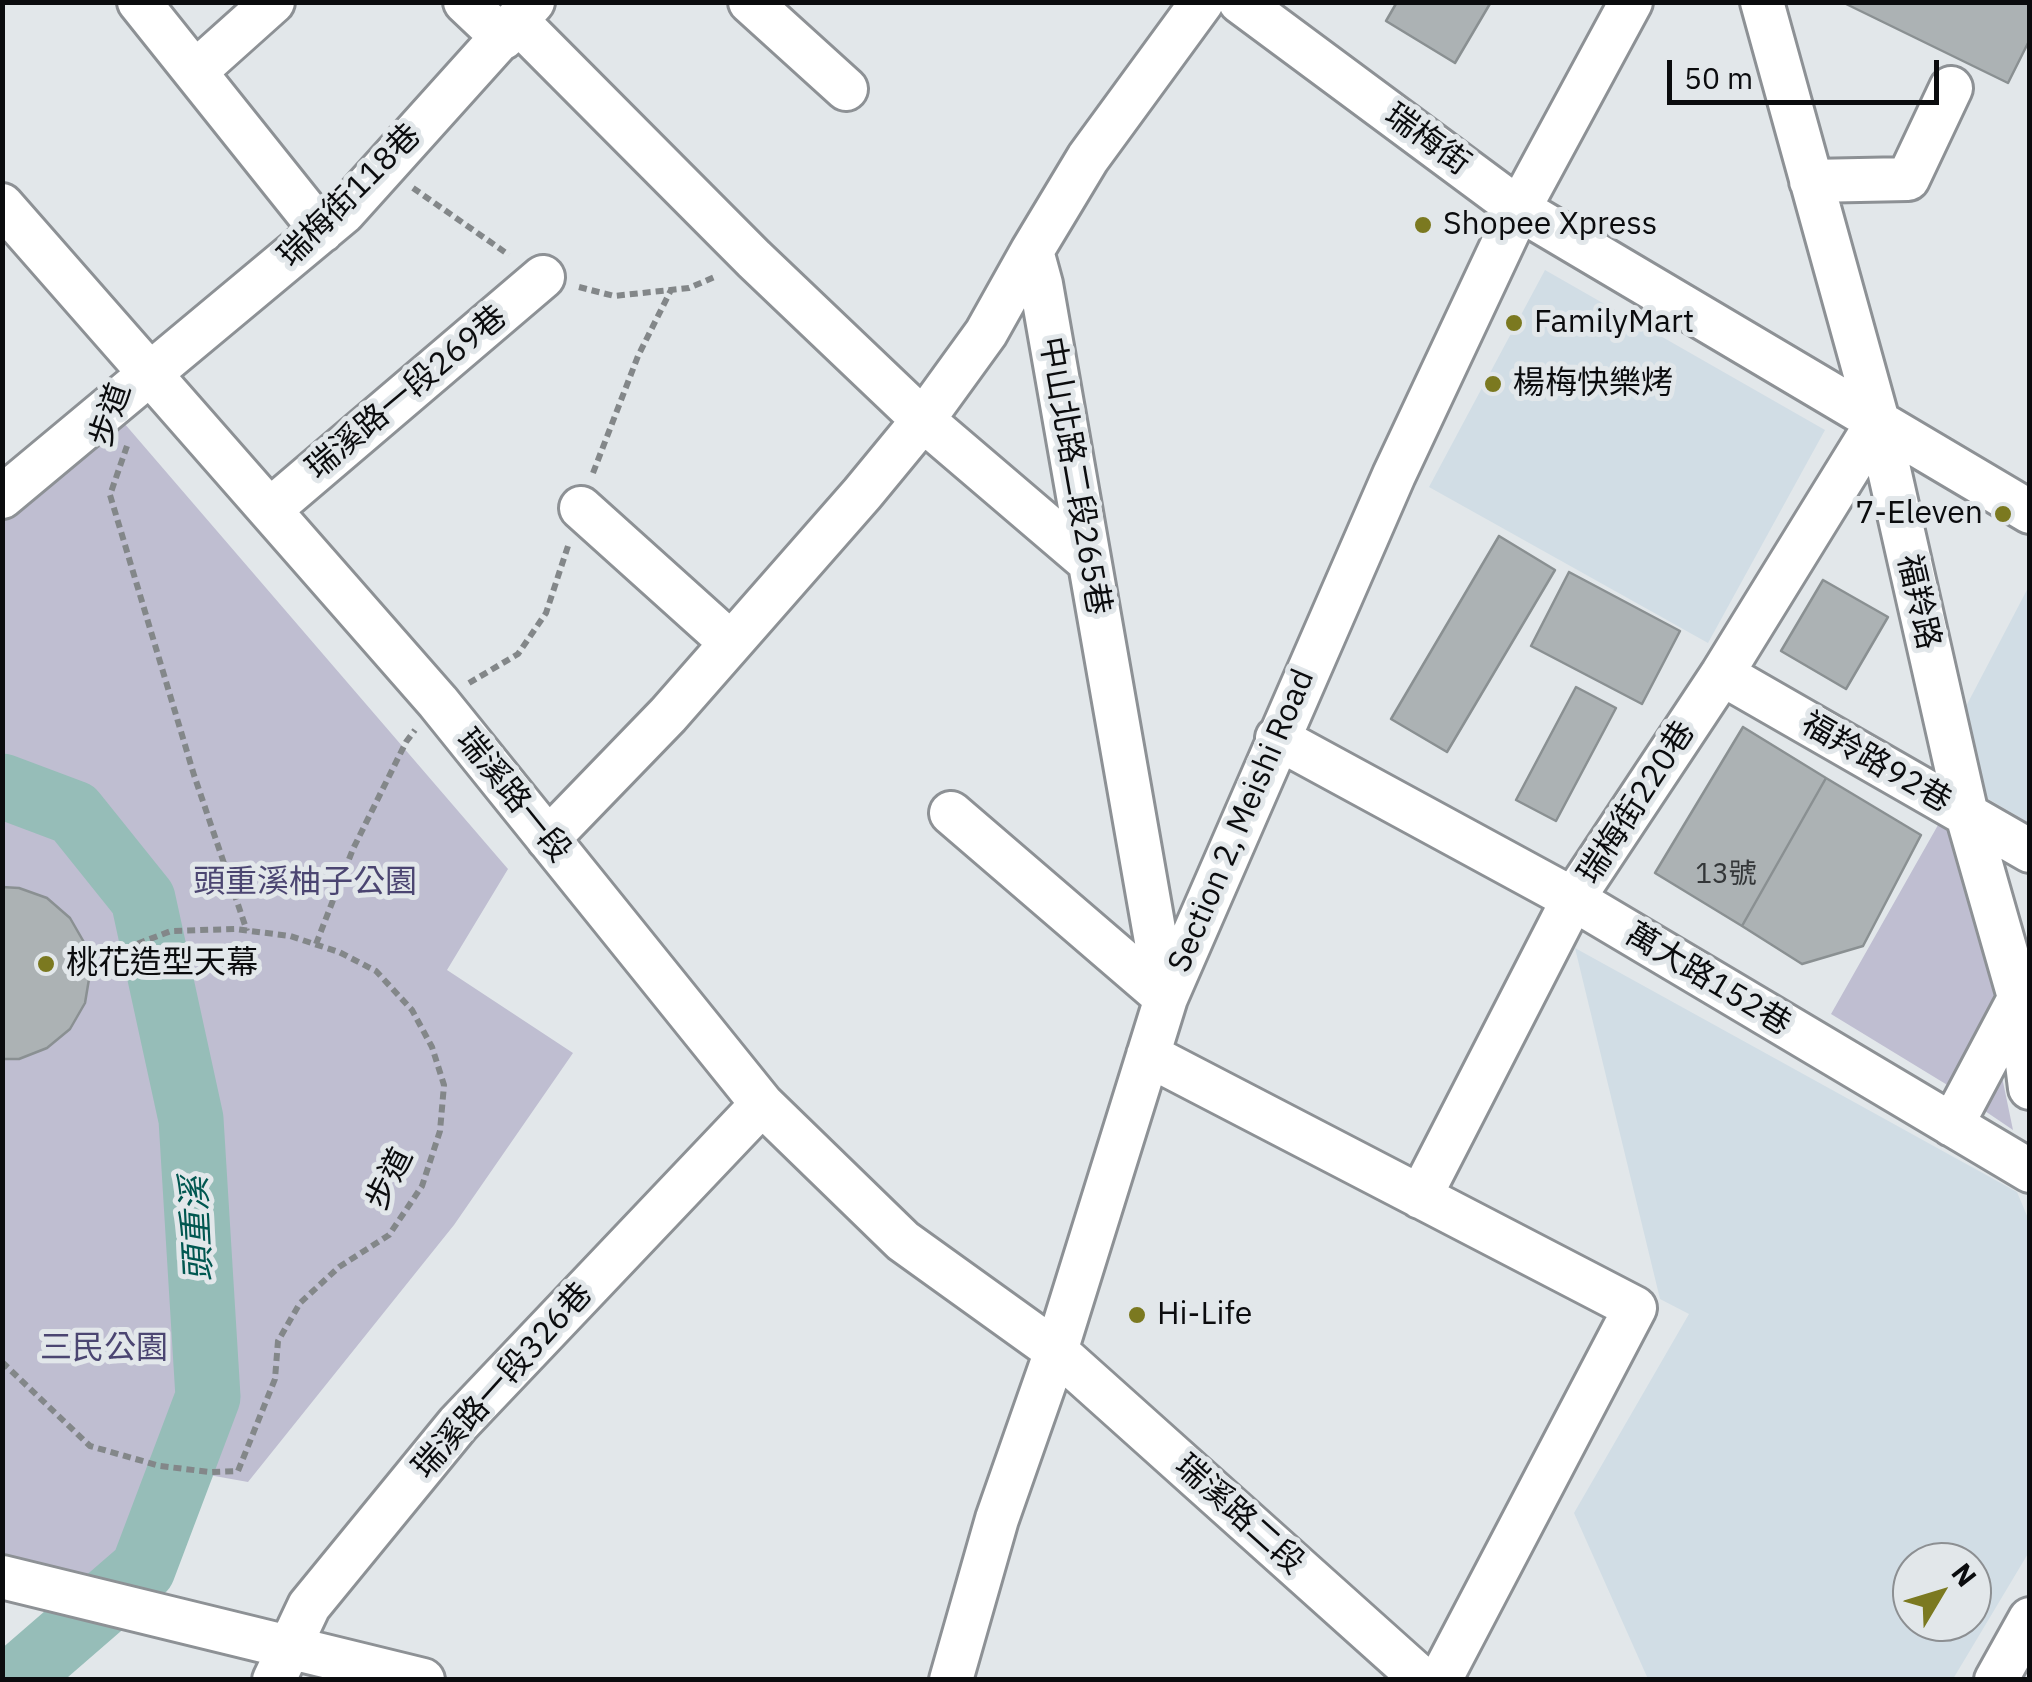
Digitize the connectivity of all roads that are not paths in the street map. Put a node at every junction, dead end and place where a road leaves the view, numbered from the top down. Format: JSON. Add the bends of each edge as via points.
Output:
{"nodes":[{"id":1,"x":140,"y":2,"type":"edge"},
{"id":2,"x":273,"y":2,"type":"edge"},
{"id":3,"x":465,"y":2,"type":"edge"},
{"id":4,"x":750,"y":2,"type":"edge"},
{"id":5,"x":1202,"y":2,"type":"edge"},
{"id":6,"x":1240,"y":2,"type":"edge"},
{"id":7,"x":1631,"y":2,"type":"edge"},
{"id":8,"x":1762,"y":2,"type":"edge"},
{"id":9,"x":518,"y":21,"type":"edge"},
{"id":10,"x":196,"y":71,"type":"junction"},
{"id":11,"x":1951,"y":88,"type":"dead end"},
{"id":12,"x":846,"y":90,"type":"dead end"},
{"id":13,"x":1811,"y":182,"type":"junction"},
{"id":14,"x":2,"y":204,"type":"edge"},
{"id":15,"x":1520,"y":209,"type":"junction"},
{"id":16,"x":322,"y":231,"type":"junction"},
{"id":17,"x":1032,"y":251,"type":"junction"},
{"id":18,"x":543,"y":277,"type":"dead end"},
{"id":19,"x":152,"y":373,"type":"junction"},
{"id":20,"x":922,"y":420,"type":"junction"},
{"id":21,"x":1878,"y":422,"type":"junction"},
{"id":22,"x":2,"y":497,"type":"edge"},
{"id":23,"x":272,"y":508,"type":"junction"},
{"id":24,"x":581,"y":508,"type":"dead end"},
{"id":25,"x":2030,"y":512,"type":"edge"},
{"id":26,"x":1088,"y":561,"type":"junction"},
{"id":27,"x":731,"y":644,"type":"junction"},
{"id":28,"x":1722,"y":674,"type":"junction"},
{"id":29,"x":1277,"y":738,"type":"junction"},
{"id":30,"x":951,"y":813,"type":"dead end"},
{"id":31,"x":1967,"y":815,"type":"junction"},
{"id":32,"x":548,"y":839,"type":"junction"},
{"id":33,"x":2030,"y":851,"type":"edge"},
{"id":34,"x":1573,"y":899,"type":"junction"},
{"id":35,"x":2024,"y":989,"type":"edge"},
{"id":36,"x":1166,"y":998,"type":"junction"},
{"id":37,"x":1148,"y":1055,"type":"junction"},
{"id":38,"x":2030,"y":1088,"type":"edge"},
{"id":39,"x":762,"y":1104,"type":"junction"},
{"id":40,"x":1952,"y":1125,"type":"junction"},
{"id":41,"x":2030,"y":1171,"type":"edge"},
{"id":42,"x":1420,"y":1197,"type":"junction"},
{"id":43,"x":1056,"y":1351,"type":"junction"},
{"id":44,"x":2,"y":1578,"type":"edge"},
{"id":45,"x":282,"y":1663,"type":"edge"},
{"id":46,"x":423,"y":1680,"type":"edge"},
{"id":47,"x":951,"y":1680,"type":"edge"},
{"id":48,"x":1423,"y":1680,"type":"edge"},
{"id":49,"x":1440,"y":1680,"type":"edge"}],
"edges":[{"from":1,"to":10,"type":"street"},
{"from":2,"to":10,"type":"street"},
{"from":3,"to":9,"type":"street"},
{"from":4,"to":12,"type":"street"},
{"from":5,"to":17,"type":"street","via":[[1088,158]]},
{"from":6,"to":15,"type":"street","name":"瑞梅街"},
{"from":7,"to":15,"type":"street","name":"Section 2, Meishi Road"},
{"from":8,"to":13,"type":"street","name":"福羚路"},
{"from":9,"to":16,"type":"street","name":"瑞梅街118巷"},
{"from":9,"to":20,"type":"street"},
{"from":10,"to":16,"type":"street"},
{"from":11,"to":13,"type":"street","via":[[1908,179]]},
{"from":13,"to":21,"type":"street","name":"福羚路"},
{"from":14,"to":19,"type":"street","name":"瑞溪路一段"},
{"from":15,"to":21,"type":"street","name":"瑞梅街"},
{"from":15,"to":29,"type":"street","name":"Section 2, Meishi Road"},
{"from":16,"to":19,"type":"street","name":"瑞梅街118巷"},
{"from":17,"to":20,"type":"street","via":[[986,333]]},
{"from":17,"to":26,"type":"street","name":"中山北路二段265巷"},
{"from":18,"to":23,"type":"street","name":"瑞溪路一段269巷"},
{"from":19,"to":22,"type":"street","name":"瑞梅街118巷"},
{"from":19,"to":23,"type":"street","name":"瑞溪路一段"},
{"from":20,"to":26,"type":"street"},
{"from":20,"to":27,"type":"street"},
{"from":21,"to":25,"type":"street","name":"瑞梅街"},
{"from":21,"to":28,"type":"street","name":"瑞梅街220巷"},
{"from":21,"to":31,"type":"street","name":"福羚路"},
{"from":23,"to":32,"type":"street","name":"瑞溪路一段"},
{"from":24,"to":27,"type":"street"},
{"from":26,"to":36,"type":"street","name":"中山北路二段265巷"},
{"from":27,"to":32,"type":"street"},
{"from":28,"to":31,"type":"street","name":"福羚路92巷"},
{"from":28,"to":34,"type":"street","name":"瑞梅街220巷"},
{"from":29,"to":34,"type":"street","name":"萬大路152巷"},
{"from":29,"to":36,"type":"street","name":"Section 2, Meishi Road"},
{"from":30,"to":36,"type":"street"},
{"from":31,"to":33,"type":"street","name":"福羚路92巷"},
{"from":31,"to":35,"type":"street","name":"福羚路"},
{"from":32,"to":39,"type":"street","name":"瑞溪路一段"},
{"from":34,"to":40,"type":"street","name":"萬大路152巷"},
{"from":34,"to":42,"type":"street","name":"瑞梅街220巷"},
{"from":35,"to":38,"type":"street","name":"福羚路"},
{"from":35,"to":40,"type":"street"},
{"from":36,"to":37,"type":"street","name":"Section 2, Meishi Road"},
{"from":37,"to":42,"type":"street"},
{"from":37,"to":43,"type":"street","name":"Section 2, Meishi Road"},
{"from":39,"to":43,"type":"street","name":"瑞溪路一段","via":[[903,1241]]},
{"from":39,"to":45,"type":"street","name":"瑞溪路一段326巷","via":[[458,1424],[309,1606]]},
{"from":40,"to":41,"type":"street","name":"萬大路152巷"},
{"from":42,"to":49,"type":"street","via":[[1635,1308]]},
{"from":43,"to":47,"type":"street","name":"Section 2, Meishi Road","via":[[997,1519]]},
{"from":43,"to":48,"type":"street","name":"瑞溪路二段"},
{"from":44,"to":45,"type":"street","via":[[142,1613]]},
{"from":45,"to":46,"type":"street"}]}
